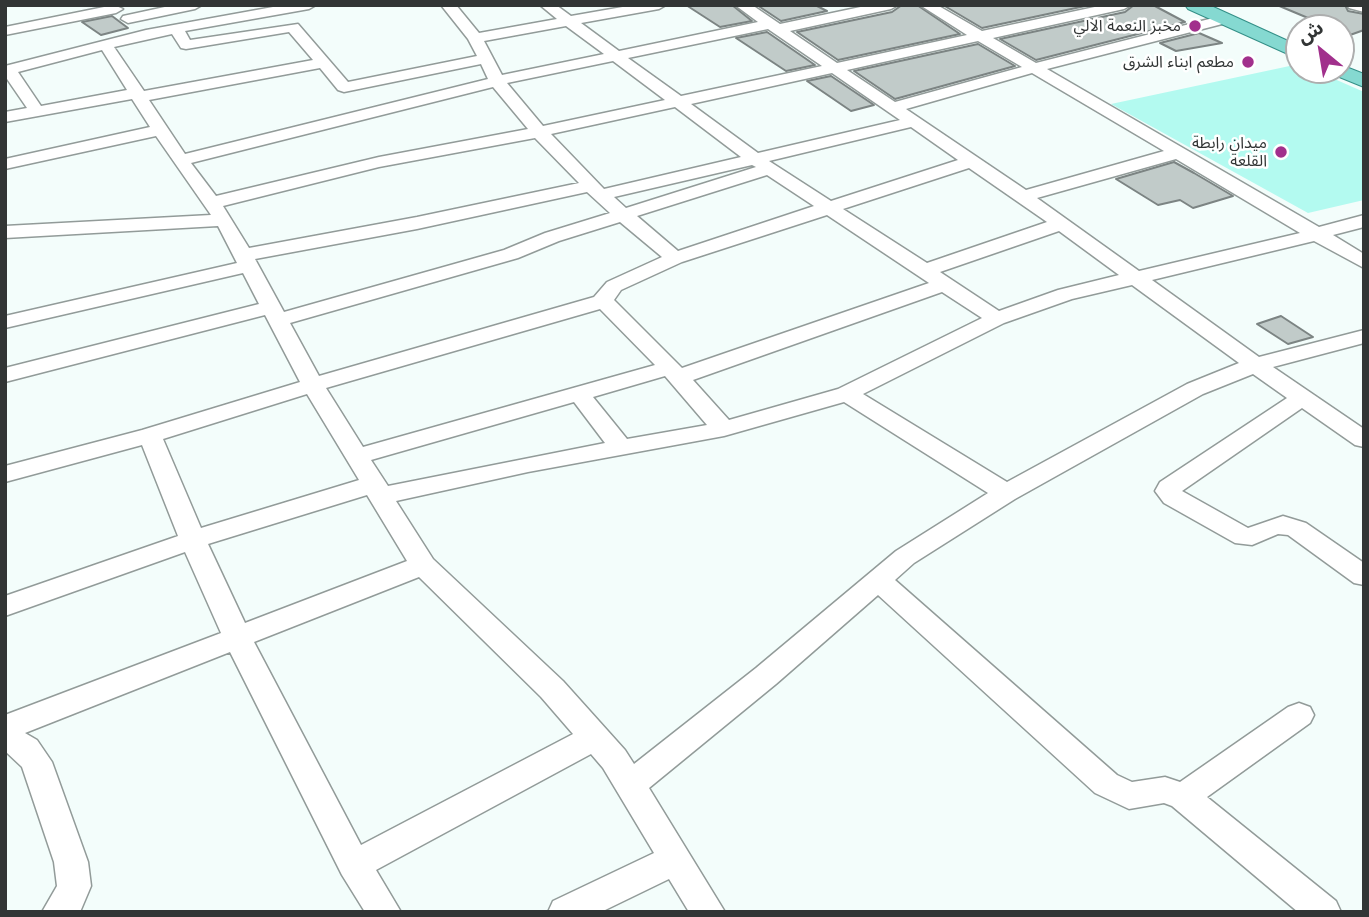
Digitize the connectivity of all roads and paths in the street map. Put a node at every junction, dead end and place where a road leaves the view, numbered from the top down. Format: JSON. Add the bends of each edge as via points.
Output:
{"nodes":[{"id":1,"x":195,"y":5,"type":"edge"},
{"id":2,"x":309,"y":5,"type":"edge"},
{"id":3,"x":448,"y":5,"type":"edge"},
{"id":4,"x":547,"y":5,"type":"edge"},
{"id":5,"x":659,"y":5,"type":"edge"},
{"id":6,"x":742,"y":5,"type":"edge"},
{"id":7,"x":891,"y":5,"type":"edge"},
{"id":8,"x":928,"y":5,"type":"edge"},
{"id":9,"x":1124,"y":5,"type":"edge"},
{"id":10,"x":1194,"y":5,"type":"edge"},
{"id":11,"x":1354,"y":5,"type":"edge"},
{"id":12,"x":114,"y":7,"type":"edge"},
{"id":13,"x":1364,"y":8,"type":"edge"},
{"id":14,"x":1226,"y":12,"type":"edge"},
{"id":15,"x":5,"y":13,"type":"edge"},
{"id":16,"x":128,"y":19,"type":"junction"},
{"id":17,"x":568,"y":22,"type":"junction"},
{"id":18,"x":774,"y":26,"type":"junction"},
{"id":19,"x":24,"y":27,"type":"junction"},
{"id":20,"x":176,"y":29,"type":"junction"},
{"id":21,"x":5,"y":31,"type":"edge"},
{"id":22,"x":1285,"y":33,"type":"edge"},
{"id":23,"x":146,"y":34,"type":"junction"},
{"id":24,"x":982,"y":37,"type":"junction"},
{"id":25,"x":475,"y":38,"type":"junction"},
{"id":26,"x":105,"y":44,"type":"junction"},
{"id":27,"x":1285,"y":44,"type":"edge"},
{"id":28,"x":59,"y":56,"type":"junction"},
{"id":29,"x":616,"y":57,"type":"junction"},
{"id":30,"x":485,"y":59,"type":"junction"},
{"id":31,"x":321,"y":63,"type":"junction"},
{"id":32,"x":200,"y":67,"type":"dead end"},
{"id":33,"x":835,"y":67,"type":"junction"},
{"id":34,"x":1035,"y":68,"type":"junction"},
{"id":35,"x":380,"y":81,"type":"junction"},
{"id":36,"x":498,"y":81,"type":"junction"},
{"id":37,"x":210,"y":84,"type":"junction"},
{"id":38,"x":138,"y":95,"type":"junction"},
{"id":39,"x":678,"y":103,"type":"junction"},
{"id":40,"x":402,"y":105,"type":"junction"},
{"id":41,"x":895,"y":107,"type":"junction"},
{"id":42,"x":37,"y":111,"type":"junction"},
{"id":43,"x":5,"y":117,"type":"edge"},
{"id":44,"x":916,"y":121,"type":"junction"},
{"id":45,"x":160,"y":130,"type":"junction"},
{"id":46,"x":539,"y":132,"type":"junction"},
{"id":47,"x":1181,"y":152,"type":"junction"},
{"id":48,"x":180,"y":160,"type":"junction"},
{"id":49,"x":972,"y":161,"type":"junction"},
{"id":50,"x":5,"y":164,"type":"edge"},
{"id":51,"x":763,"y":164,"type":"junction"},
{"id":52,"x":596,"y":190,"type":"junction"},
{"id":53,"x":1023,"y":196,"type":"junction"},
{"id":54,"x":831,"y":207,"type":"junction"},
{"id":55,"x":218,"y":211,"type":"junction"},
{"id":56,"x":624,"y":215,"type":"junction"},
{"id":57,"x":1364,"y":221,"type":"edge"},
{"id":58,"x":1060,"y":224,"type":"junction"},
{"id":59,"x":5,"y":232,"type":"edge"},
{"id":60,"x":1318,"y":234,"type":"junction"},
{"id":61,"x":675,"y":258,"type":"junction"},
{"id":62,"x":247,"y":261,"type":"junction"},
{"id":63,"x":1364,"y":262,"type":"edge"},
{"id":64,"x":927,"y":270,"type":"junction"},
{"id":65,"x":1133,"y":277,"type":"junction"},
{"id":66,"x":946,"y":284,"type":"junction"},
{"id":67,"x":604,"y":301,"type":"junction"},
{"id":68,"x":274,"y":313,"type":"junction"},
{"id":69,"x":997,"y":319,"type":"junction"},
{"id":70,"x":5,"y":321,"type":"edge"},
{"id":71,"x":1364,"y":336,"type":"edge"},
{"id":72,"x":1255,"y":365,"type":"junction"},
{"id":73,"x":674,"y":373,"type":"junction"},
{"id":74,"x":5,"y":375,"type":"edge"},
{"id":75,"x":313,"y":385,"type":"junction"},
{"id":76,"x":579,"y":394,"type":"junction"},
{"id":77,"x":846,"y":394,"type":"junction"},
{"id":78,"x":1302,"y":398,"type":"junction"},
{"id":79,"x":724,"y":429,"type":"junction"},
{"id":80,"x":150,"y":435,"type":"junction"},
{"id":81,"x":1364,"y":440,"type":"edge"},
{"id":82,"x":621,"y":447,"type":"junction"},
{"id":83,"x":358,"y":456,"type":"junction"},
{"id":84,"x":5,"y":474,"type":"edge"},
{"id":85,"x":378,"y":490,"type":"junction"},
{"id":86,"x":1006,"y":493,"type":"junction"},
{"id":87,"x":193,"y":540,"type":"junction"},
{"id":88,"x":423,"y":565,"type":"junction"},
{"id":89,"x":1364,"y":576,"type":"edge"},
{"id":90,"x":878,"y":580,"type":"junction"},
{"id":91,"x":5,"y":606,"type":"edge"},
{"id":92,"x":238,"y":639,"type":"junction"},
{"id":93,"x":1299,"y":715,"type":"dead end"},
{"id":94,"x":5,"y":728,"type":"edge"},
{"id":95,"x":5,"y":735,"type":"edge"},
{"id":96,"x":595,"y":737,"type":"junction"},
{"id":97,"x":631,"y":784,"type":"junction"},
{"id":98,"x":1183,"y":797,"type":"junction"},
{"id":99,"x":674,"y":860,"type":"junction"},
{"id":100,"x":354,"y":865,"type":"junction"},
{"id":101,"x":59,"y":912,"type":"edge"},
{"id":102,"x":384,"y":912,"type":"edge"},
{"id":103,"x":565,"y":912,"type":"edge"},
{"id":104,"x":708,"y":912,"type":"edge"},
{"id":105,"x":1324,"y":912,"type":"edge"}],
"edges":[{"from":1,"to":16,"type":"street"},
{"from":2,"to":20,"type":"street"},
{"from":3,"to":25,"type":"street"},
{"from":4,"to":17,"type":"street"},
{"from":5,"to":17,"type":"street"},
{"from":6,"to":18,"type":"street"},
{"from":7,"to":18,"type":"street"},
{"from":8,"to":24,"type":"street"},
{"from":9,"to":24,"type":"street"},
{"from":10,"to":14,"type":"main road"},
{"from":11,"to":13,"type":"street"},
{"from":12,"to":16,"type":"street"},
{"from":12,"to":19,"type":"street"},
{"from":14,"to":22,"type":"main road"},
{"from":14,"to":27,"type":"main road"},
{"from":14,"to":34,"type":"street"},
{"from":15,"to":19,"type":"street"},
{"from":16,"to":23,"type":"street"},
{"from":17,"to":25,"type":"street"},
{"from":17,"to":29,"type":"street"},
{"from":18,"to":29,"type":"street"},
{"from":18,"to":33,"type":"street"},
{"from":19,"to":21,"type":"street"},
{"from":19,"to":28,"type":"street"},
{"from":20,"to":23,"type":"street"},
{"from":20,"to":31,"type":"street","via":[[194,58],[302,39]]},
{"from":23,"to":26,"type":"street"},
{"from":24,"to":33,"type":"street"},
{"from":24,"to":34,"type":"street"},
{"from":25,"to":30,"type":"street"},
{"from":26,"to":28,"type":"street"},
{"from":26,"to":38,"type":"street"},
{"from":28,"to":42,"type":"street","via":[[7,71]]},
{"from":29,"to":36,"type":"street"},
{"from":29,"to":39,"type":"street"},
{"from":30,"to":35,"type":"street"},
{"from":30,"to":36,"type":"street"},
{"from":31,"to":35,"type":"street","via":[[343,87]]},
{"from":31,"to":37,"type":"street"},
{"from":32,"to":37,"type":"street"},
{"from":33,"to":39,"type":"street"},
{"from":33,"to":41,"type":"street"},
{"from":34,"to":41,"type":"street"},
{"from":34,"to":47,"type":"street"},
{"from":35,"to":40,"type":"street"},
{"from":36,"to":40,"type":"street"},
{"from":36,"to":46,"type":"street"},
{"from":37,"to":38,"type":"street"},
{"from":38,"to":42,"type":"street"},
{"from":38,"to":45,"type":"street"},
{"from":39,"to":46,"type":"street"},
{"from":39,"to":51,"type":"street"},
{"from":40,"to":48,"type":"street"},
{"from":41,"to":44,"type":"street"},
{"from":42,"to":43,"type":"street"},
{"from":44,"to":49,"type":"street"},
{"from":44,"to":51,"type":"street"},
{"from":45,"to":48,"type":"street"},
{"from":45,"to":50,"type":"street"},
{"from":46,"to":52,"type":"street"},
{"from":46,"to":55,"type":"street","via":[[379,162]]},
{"from":47,"to":53,"type":"street"},
{"from":47,"to":60,"type":"street"},
{"from":48,"to":55,"type":"street"},
{"from":49,"to":53,"type":"street"},
{"from":49,"to":54,"type":"street"},
{"from":51,"to":52,"type":"street"},
{"from":51,"to":54,"type":"street"},
{"from":51,"to":56,"type":"street"},
{"from":52,"to":56,"type":"street"},
{"from":52,"to":62,"type":"street","via":[[416,223]]},
{"from":53,"to":58,"type":"street"},
{"from":54,"to":61,"type":"street"},
{"from":54,"to":64,"type":"street"},
{"from":55,"to":59,"type":"street"},
{"from":55,"to":62,"type":"street"},
{"from":56,"to":61,"type":"street"},
{"from":56,"to":68,"type":"street","via":[[511,254]]},
{"from":57,"to":60,"type":"street"},
{"from":58,"to":64,"type":"street"},
{"from":58,"to":65,"type":"street"},
{"from":60,"to":63,"type":"street"},
{"from":60,"to":65,"type":"street"},
{"from":61,"to":67,"type":"street","via":[[614,286]]},
{"from":62,"to":68,"type":"street"},
{"from":62,"to":70,"type":"street"},
{"from":64,"to":66,"type":"street"},
{"from":65,"to":69,"type":"street","via":[[1065,294]]},
{"from":65,"to":72,"type":"street"},
{"from":66,"to":69,"type":"street"},
{"from":66,"to":73,"type":"street"},
{"from":67,"to":73,"type":"street"},
{"from":67,"to":75,"type":"street"},
{"from":68,"to":74,"type":"street"},
{"from":68,"to":75,"type":"street"},
{"from":69,"to":77,"type":"street"},
{"from":71,"to":72,"type":"street"},
{"from":72,"to":78,"type":"street"},
{"from":72,"to":86,"type":"street","via":[[1195,389]]},
{"from":73,"to":76,"type":"street"},
{"from":73,"to":79,"type":"street"},
{"from":75,"to":80,"type":"street"},
{"from":75,"to":83,"type":"street"},
{"from":76,"to":82,"type":"street"},
{"from":76,"to":83,"type":"street"},
{"from":77,"to":79,"type":"street"},
{"from":77,"to":86,"type":"street"},
{"from":78,"to":81,"type":"street"},
{"from":78,"to":89,"type":"street","via":[[1168,491],[1244,537],[1283,525],[1297,529]]},
{"from":79,"to":82,"type":"street"},
{"from":80,"to":84,"type":"street"},
{"from":80,"to":87,"type":"street"},
{"from":82,"to":85,"type":"street"},
{"from":83,"to":85,"type":"street"},
{"from":85,"to":87,"type":"street"},
{"from":85,"to":88,"type":"street"},
{"from":86,"to":90,"type":"street"},
{"from":87,"to":91,"type":"street"},
{"from":87,"to":92,"type":"street"},
{"from":88,"to":92,"type":"street"},
{"from":88,"to":96,"type":"street","via":[[552,689]]},
{"from":90,"to":97,"type":"street"},
{"from":90,"to":98,"type":"street","via":[[1116,792],[1129,796],[1165,790]]},
{"from":92,"to":94,"type":"street"},
{"from":92,"to":100,"type":"street"},
{"from":93,"to":98,"type":"street"},
{"from":95,"to":101,"type":"street","via":[[36,762],[71,862],[74,886]]},
{"from":96,"to":97,"type":"street"},
{"from":96,"to":100,"type":"street"},
{"from":97,"to":99,"type":"street"},
{"from":98,"to":105,"type":"street"},
{"from":99,"to":103,"type":"street"},
{"from":99,"to":104,"type":"street"},
{"from":100,"to":102,"type":"street"}]}
